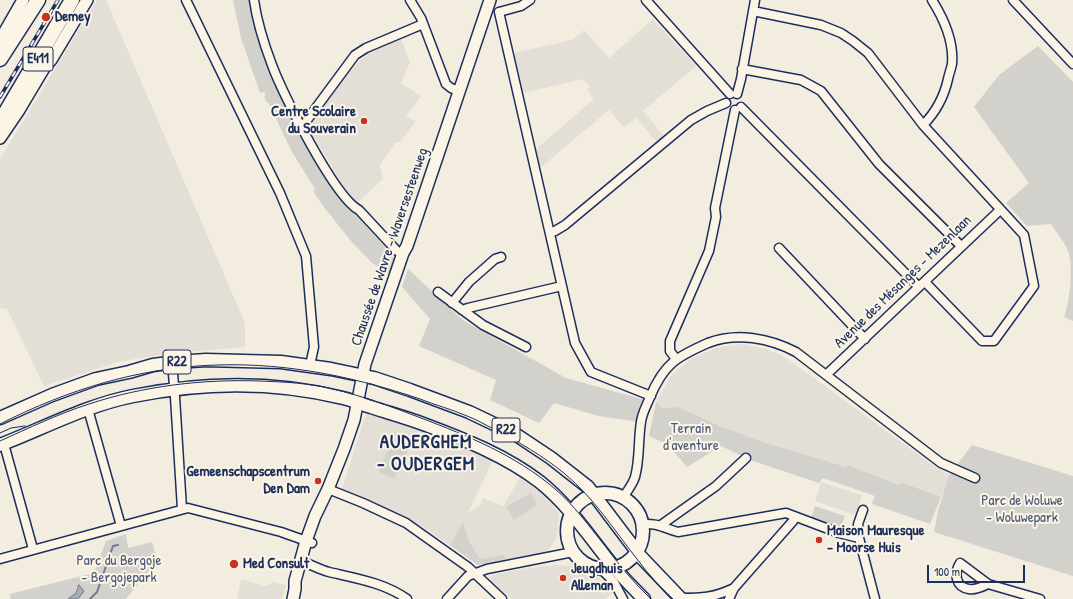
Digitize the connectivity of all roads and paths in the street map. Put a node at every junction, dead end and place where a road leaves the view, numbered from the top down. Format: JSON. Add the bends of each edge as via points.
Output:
{"nodes":[{"id":1,"x":23,"y":0,"type":"edge"},
{"id":2,"x":28,"y":0,"type":"edge"},
{"id":3,"x":38,"y":0,"type":"edge"},
{"id":4,"x":72,"y":0,"type":"edge"},
{"id":5,"x":79,"y":0,"type":"edge"},
{"id":6,"x":87,"y":0,"type":"edge"},
{"id":7,"x":186,"y":0,"type":"edge"},
{"id":8,"x":254,"y":0,"type":"edge"},
{"id":9,"x":410,"y":0,"type":"edge"},
{"id":10,"x":530,"y":0,"type":"edge"},
{"id":11,"x":646,"y":0,"type":"edge"},
{"id":12,"x":755,"y":0,"type":"edge"},
{"id":13,"x":932,"y":0,"type":"edge"},
{"id":14,"x":1013,"y":0,"type":"edge"},
{"id":15,"x":488,"y":4,"type":"edge"},
{"id":16,"x":753,"y":11,"type":"junction"},
{"id":17,"x":499,"y":12,"type":"junction"},
{"id":18,"x":423,"y":24,"type":"junction"},
{"id":19,"x":0,"y":40,"type":"edge"},
{"id":20,"x":0,"y":59,"type":"edge"},
{"id":21,"x":1073,"y":64,"type":"edge"},
{"id":22,"x":44,"y":68,"type":"junction"},
{"id":23,"x":742,"y":69,"type":"junction"},
{"id":24,"x":35,"y":82,"type":"junction"},
{"id":25,"x":459,"y":91,"type":"junction"},
{"id":26,"x":733,"y":94,"type":"junction"},
{"id":27,"x":726,"y":103,"type":"junction"},
{"id":28,"x":738,"y":108,"type":"junction"},
{"id":29,"x":2,"y":119,"type":"edge"},
{"id":30,"x":923,"y":125,"type":"junction"},
{"id":31,"x":304,"y":130,"type":"junction"},
{"id":32,"x":0,"y":138,"type":"edge"},
{"id":33,"x":1000,"y":210,"type":"junction"},
{"id":34,"x":550,"y":233,"type":"junction"},
{"id":35,"x":961,"y":246,"type":"junction"},
{"id":36,"x":779,"y":248,"type":"dead end"},
{"id":37,"x":404,"y":253,"type":"junction"},
{"id":38,"x":500,"y":257,"type":"dead end"},
{"id":39,"x":922,"y":285,"type":"junction"},
{"id":40,"x":562,"y":286,"type":"junction"},
{"id":41,"x":438,"y":292,"type":"dead end"},
{"id":42,"x":452,"y":303,"type":"junction"},
{"id":43,"x":462,"y":310,"type":"junction"},
{"id":44,"x":865,"y":339,"type":"junction"},
{"id":45,"x":526,"y":347,"type":"dead end"},
{"id":46,"x":676,"y":359,"type":"junction"},
{"id":47,"x":172,"y":362,"type":"junction"},
{"id":48,"x":310,"y":365,"type":"junction"},
{"id":49,"x":826,"y":375,"type":"junction"},
{"id":50,"x":363,"y":376,"type":"junction"},
{"id":51,"x":175,"y":390,"type":"junction"},
{"id":52,"x":651,"y":396,"type":"junction"},
{"id":53,"x":358,"y":402,"type":"junction"},
{"id":54,"x":88,"y":409,"type":"junction"},
{"id":55,"x":0,"y":418,"type":"edge"},
{"id":56,"x":2,"y":445,"type":"edge"},
{"id":57,"x":746,"y":458,"type":"dead end"},
{"id":58,"x":976,"y":478,"type":"dead end"},
{"id":59,"x":328,"y":489,"type":"junction"},
{"id":60,"x":594,"y":495,"type":"junction"},
{"id":61,"x":623,"y":498,"type":"junction"},
{"id":62,"x":182,"y":509,"type":"junction"},
{"id":63,"x":864,"y":510,"type":"dead end"},
{"id":64,"x":572,"y":513,"type":"junction"},
{"id":65,"x":795,"y":517,"type":"junction"},
{"id":66,"x":642,"y":524,"type":"junction"},
{"id":67,"x":661,"y":525,"type":"junction"},
{"id":68,"x":121,"y":526,"type":"junction"},
{"id":69,"x":859,"y":538,"type":"junction"},
{"id":70,"x":309,"y":542,"type":"junction"},
{"id":71,"x":33,"y":549,"type":"junction"},
{"id":72,"x":572,"y":550,"type":"junction"},
{"id":73,"x":637,"y":551,"type":"junction"},
{"id":74,"x":0,"y":558,"type":"edge"},
{"id":75,"x":306,"y":563,"type":"junction"},
{"id":76,"x":600,"y":568,"type":"junction"},
{"id":77,"x":614,"y":568,"type":"junction"},
{"id":78,"x":475,"y":573,"type":"junction"},
{"id":79,"x":988,"y":584,"type":"dead end"},
{"id":80,"x":734,"y":588,"type":"junction"},
{"id":81,"x":294,"y":594,"type":"edge"},
{"id":82,"x":680,"y":598,"type":"edge"},
{"id":83,"x":407,"y":599,"type":"edge"},
{"id":84,"x":447,"y":599,"type":"edge"},
{"id":85,"x":502,"y":599,"type":"edge"},
{"id":86,"x":623,"y":599,"type":"edge"},
{"id":87,"x":643,"y":599,"type":"edge"},
{"id":88,"x":729,"y":599,"type":"edge"},
{"id":89,"x":875,"y":599,"type":"edge"},
{"id":90,"x":1040,"y":599,"type":"edge"}],
"edges":[{"from":1,"to":19,"type":"main road"},
{"from":2,"to":20,"type":"highway"},
{"from":3,"to":20,"type":"highway","number":"E411"},
{"from":4,"to":29,"type":"highway","number":"E411"},
{"from":5,"to":22,"type":"highway","via":[[53,44]]},
{"from":6,"to":22,"type":"main road"},
{"from":7,"to":48,"type":"street","via":[[280,193],[306,256],[314,347]]},
{"from":8,"to":31,"type":"street","via":[[272,66]]},
{"from":9,"to":18,"type":"street"},
{"from":10,"to":17,"type":"street","via":[[522,6]]},
{"from":11,"to":26,"type":"street"},
{"from":12,"to":16,"type":"street"},
{"from":13,"to":30,"type":"street","via":[[945,25],[951,45],[952,65],[940,104]]},
{"from":14,"to":21,"type":"street"},
{"from":15,"to":17,"type":"street"},
{"from":15,"to":25,"type":"main road","name":"Chaussée de Wavre - Waversesteenweg"},
{"from":16,"to":23,"type":"street"},
{"from":16,"to":30,"type":"street","via":[[821,25],[853,41],[868,54]]},
{"from":17,"to":34,"type":"street"},
{"from":18,"to":25,"type":"street","via":[[446,84]]},
{"from":18,"to":31,"type":"street","via":[[366,48],[355,56],[304,124]]},
{"from":22,"to":24,"type":"main road"},
{"from":23,"to":26,"type":"street","via":[[741,79]]},
{"from":23,"to":35,"type":"street","via":[[801,80],[821,91],[879,164]]},
{"from":24,"to":29,"type":"highway"},
{"from":24,"to":32,"type":"main road"},
{"from":25,"to":37,"type":"main road","name":"Chaussée de Wavre - Waversesteenweg"},
{"from":26,"to":27,"type":"street","via":[[727,98]]},
{"from":26,"to":28,"type":"street","via":[[742,99]]},
{"from":27,"to":28,"type":"street","via":[[729,108]]},
{"from":27,"to":34,"type":"street","via":[[691,120],[565,225]]},
{"from":28,"to":39,"type":"street"},
{"from":28,"to":46,"type":"street","via":[[715,208],[716,217],[709,251],[670,341],[670,351]]},
{"from":30,"to":33,"type":"street"},
{"from":31,"to":37,"type":"street","via":[[320,161],[346,199],[397,251]]},
{"from":33,"to":35,"type":"street","name":"Avenue des Mésanges - Mezenlaan"},
{"from":33,"to":39,"type":"street","via":[[1024,235],[1034,286],[994,341],[982,341]]},
{"from":34,"to":40,"type":"street"},
{"from":35,"to":39,"type":"street","name":"Avenue des Mésanges - Mezenlaan"},
{"from":36,"to":44,"type":"street"},
{"from":37,"to":50,"type":"main road","name":"Chaussée de Wavre - Waversesteenweg"},
{"from":38,"to":42,"type":"street","via":[[469,282]]},
{"from":39,"to":44,"type":"street","name":"Avenue des Mésanges - Mezenlaan"},
{"from":40,"to":43,"type":"street"},
{"from":40,"to":52,"type":"street","via":[[576,343],[590,372]]},
{"from":41,"to":42,"type":"street"},
{"from":42,"to":43,"type":"street"},
{"from":43,"to":45,"type":"street","via":[[483,325]]},
{"from":44,"to":49,"type":"street","name":"Avenue des Mésanges - Mezenlaan"},
{"from":46,"to":49,"type":"street","via":[[720,339],[753,338],[782,345],[796,352]]},
{"from":46,"to":52,"type":"street","via":[[658,378]]},
{"from":47,"to":48,"type":"main road","number":"R22","via":[[252,360]]},
{"from":47,"to":51,"type":"street"},
{"from":47,"to":55,"type":"main road","number":"R22","via":[[153,364],[96,379]]},
{"from":48,"to":50,"type":"main road","number":"R22"},
{"from":49,"to":58,"type":"street","via":[[941,463]]},
{"from":50,"to":53,"type":"main road","name":"Chaussée de Wavre - Waversesteenweg"},
{"from":50,"to":60,"type":"main road","number":"R22","via":[[469,412],[515,434],[567,469]]},
{"from":51,"to":53,"type":"main road","number":"R22","via":[[236,385],[271,387],[327,394]]},
{"from":51,"to":54,"type":"main road","number":"R22","via":[[132,396]]},
{"from":51,"to":62,"type":"street"},
{"from":52,"to":61,"type":"street","via":[[641,421],[636,475]]},
{"from":53,"to":59,"type":"main road","name":"Chaussée de Wavre - Waversesteenweg"},
{"from":53,"to":64,"type":"main road","number":"R22","via":[[455,435],[500,457],[540,482]]},
{"from":54,"to":56,"type":"main road","number":"R22"},
{"from":54,"to":68,"type":"street"},
{"from":56,"to":71,"type":"street"},
{"from":57,"to":67,"type":"street","via":[[716,486]]},
{"from":59,"to":70,"type":"main road","name":"Chaussée de Wavre - Waversesteenweg","via":[[315,516]]},
{"from":59,"to":78,"type":"street","via":[[406,523]]},
{"from":60,"to":61,"type":"main road","via":[[614,494]]},
{"from":60,"to":64,"type":"main road","via":[[582,501]]},
{"from":60,"to":73,"type":"main road","number":"R22"},
{"from":61,"to":66,"type":"main road","via":[[636,509]]},
{"from":62,"to":68,"type":"street"},
{"from":62,"to":70,"type":"street","via":[[188,508],[281,532]]},
{"from":63,"to":69,"type":"street","via":[[858,524]]},
{"from":64,"to":72,"type":"main road","via":[[567,531]]},
{"from":64,"to":77,"type":"main road","number":"R22"},
{"from":65,"to":67,"type":"street","via":[[786,513],[678,532]]},
{"from":65,"to":69,"type":"street","via":[[839,534]]},
{"from":65,"to":80,"type":"street"},
{"from":66,"to":67,"type":"street"},
{"from":66,"to":73,"type":"main road","via":[[643,534]]},
{"from":68,"to":71,"type":"street"},
{"from":69,"to":89,"type":"street"},
{"from":70,"to":75,"type":"main road","name":"Chaussée de Wavre - Waversesteenweg"},
{"from":70,"to":81,"type":"main road","name":"Chaussée de Wavre - Waversesteenweg","via":[[294,581]]},
{"from":71,"to":74,"type":"street"},
{"from":72,"to":76,"type":"main road","via":[[584,562]]},
{"from":72,"to":78,"type":"street"},
{"from":73,"to":77,"type":"main road","via":[[625,563]]},
{"from":73,"to":82,"type":"main road","number":"R22"},
{"from":75,"to":81,"type":"main road","name":"Chaussée de Wavre - Waversesteenweg"},
{"from":75,"to":83,"type":"street","via":[[399,593]]},
{"from":76,"to":77,"type":"main road"},
{"from":76,"to":86,"type":"street","via":[[614,582]]},
{"from":77,"to":87,"type":"main road","number":"R22"},
{"from":78,"to":84,"type":"street","via":[[468,576]]},
{"from":78,"to":85,"type":"street"},
{"from":79,"to":90,"type":"street"},
{"from":80,"to":82,"type":"street","via":[[708,598]]},
{"from":80,"to":88,"type":"street"}]}
